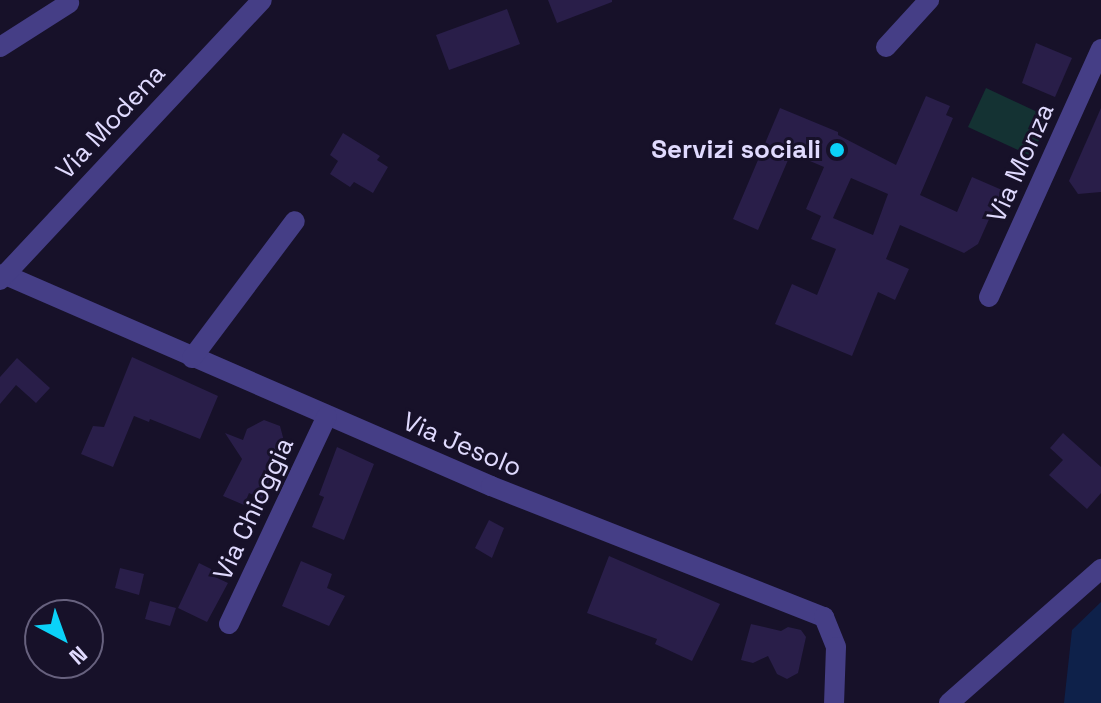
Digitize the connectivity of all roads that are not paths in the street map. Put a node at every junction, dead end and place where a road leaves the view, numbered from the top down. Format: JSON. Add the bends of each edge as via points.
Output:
{"nodes":[{"id":1,"x":262,"y":0,"type":"edge"},
{"id":2,"x":929,"y":0,"type":"edge"},
{"id":3,"x":69,"y":3,"type":"dead end"},
{"id":4,"x":0,"y":47,"type":"edge"},
{"id":5,"x":886,"y":47,"type":"dead end"},
{"id":6,"x":1101,"y":49,"type":"edge"},
{"id":7,"x":295,"y":221,"type":"dead end"},
{"id":8,"x":2,"y":277,"type":"edge"},
{"id":9,"x":989,"y":297,"type":"dead end"},
{"id":10,"x":192,"y":358,"type":"junction"},
{"id":11,"x":327,"y":416,"type":"junction"},
{"id":12,"x":1101,"y":569,"type":"edge"},
{"id":13,"x":229,"y":624,"type":"dead end"},
{"id":14,"x":834,"y":703,"type":"edge"},
{"id":15,"x":949,"y":703,"type":"edge"}],
"edges":[{"from":1,"to":8,"type":"street","name":"Via Modena"},
{"from":2,"to":5,"type":"street"},
{"from":3,"to":4,"type":"street"},
{"from":6,"to":9,"type":"street","name":"Via Monza"},
{"from":7,"to":10,"type":"street"},
{"from":8,"to":10,"type":"street","name":"Via Jesolo","via":[[93,311]]},
{"from":10,"to":11,"type":"street","name":"Via Jesolo"},
{"from":11,"to":13,"type":"street","name":"Via Chioggia"},
{"from":11,"to":14,"type":"street","name":"Via Jesolo","via":[[824,617],[836,647]]},
{"from":12,"to":15,"type":"street"}]}
